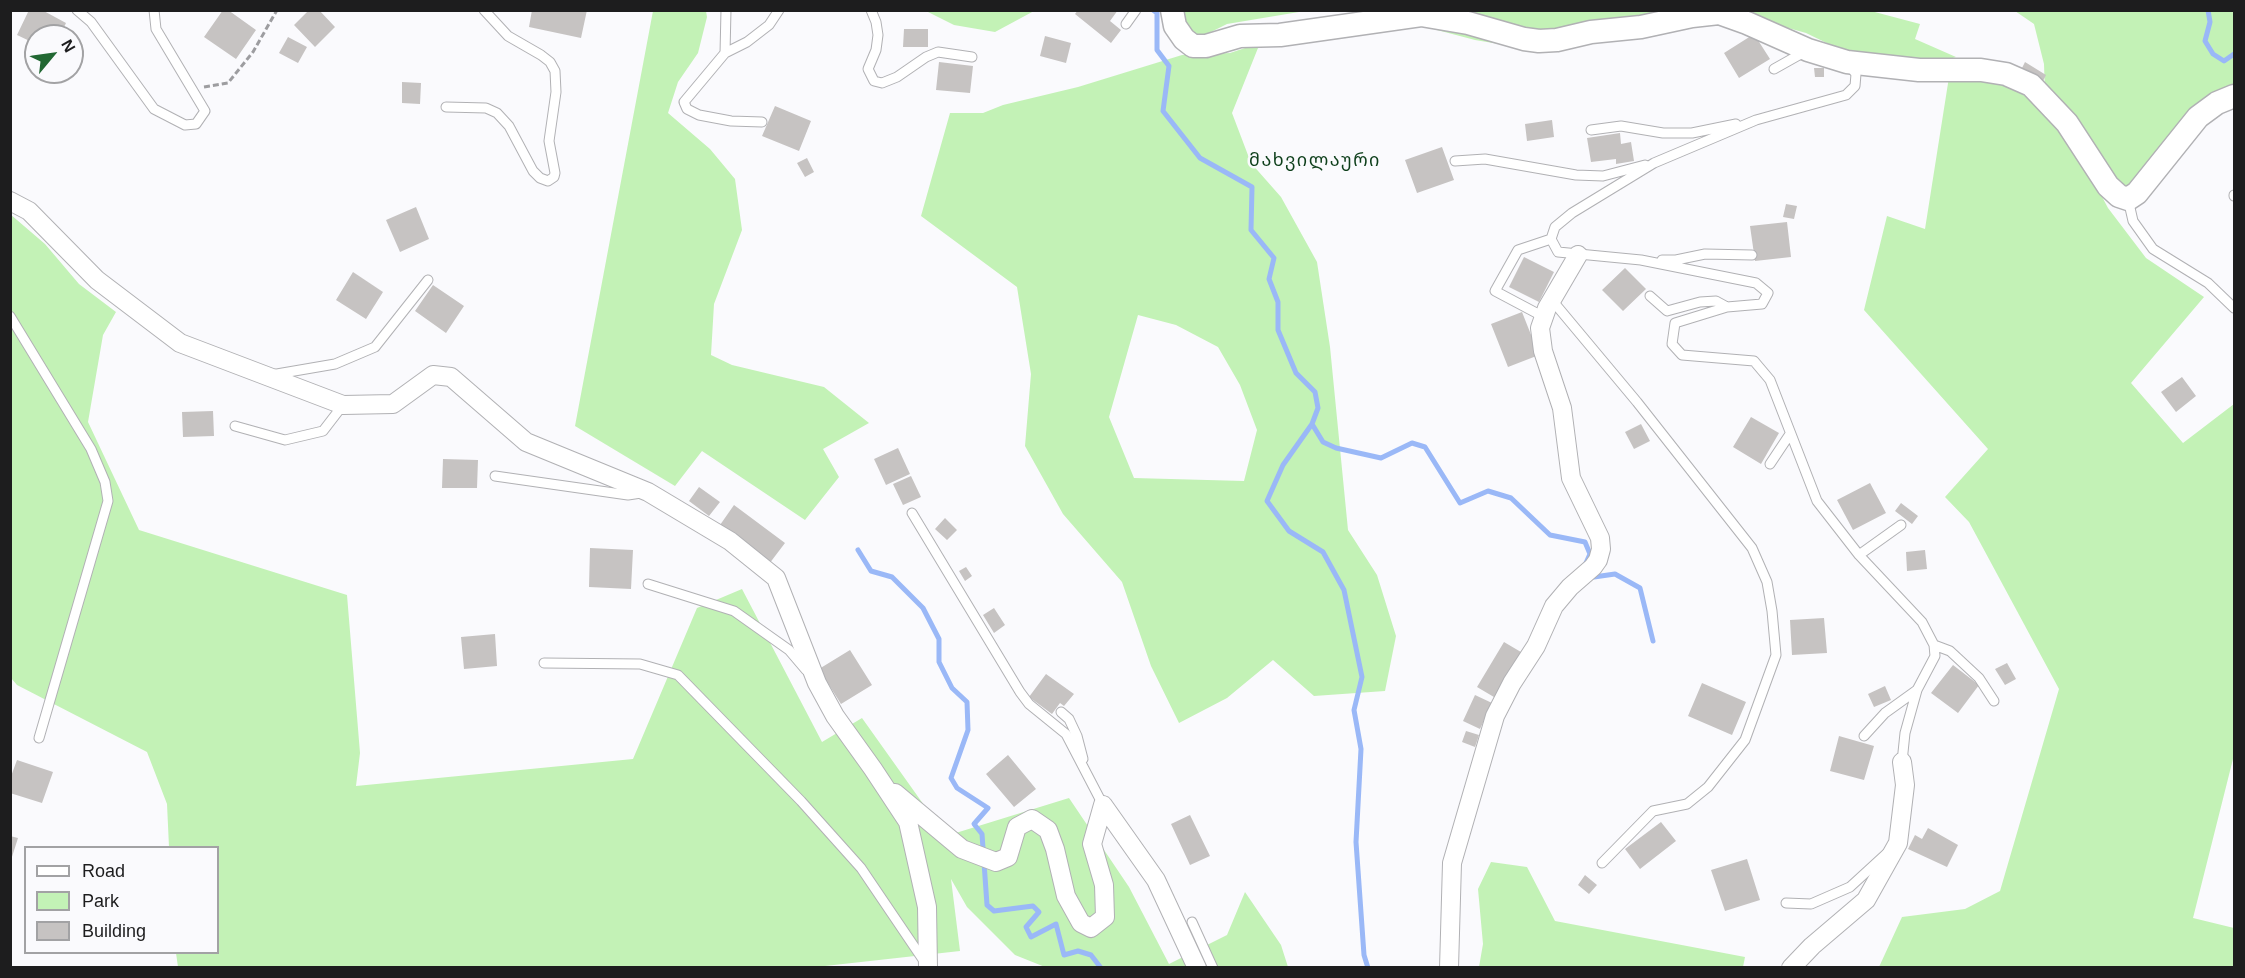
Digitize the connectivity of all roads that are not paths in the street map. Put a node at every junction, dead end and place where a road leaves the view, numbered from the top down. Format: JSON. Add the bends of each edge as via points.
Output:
{"nodes":[{"id":1,"x":77,"y":10,"type":"edge"},
{"id":2,"x":154,"y":10,"type":"edge"},
{"id":3,"x":484,"y":10,"type":"edge"},
{"id":4,"x":726,"y":10,"type":"edge"},
{"id":5,"x":779,"y":10,"type":"edge"},
{"id":6,"x":871,"y":10,"type":"edge"},
{"id":7,"x":1136,"y":10,"type":"edge"},
{"id":8,"x":1172,"y":10,"type":"edge"},
{"id":9,"x":1126,"y":24,"type":"dead end"},
{"id":10,"x":1808,"y":50,"type":"junction"},
{"id":11,"x":725,"y":53,"type":"junction"},
{"id":12,"x":972,"y":57,"type":"dead end"},
{"id":13,"x":1847,"y":62,"type":"junction"},
{"id":14,"x":1774,"y":69,"type":"dead end"},
{"id":15,"x":2235,"y":96,"type":"edge"},
{"id":16,"x":446,"y":107,"type":"dead end"},
{"id":17,"x":1756,"y":120,"type":"junction"},
{"id":18,"x":762,"y":122,"type":"dead end"},
{"id":19,"x":1591,"y":130,"type":"dead end"},
{"id":20,"x":1455,"y":161,"type":"dead end"},
{"id":21,"x":1654,"y":163,"type":"junction"},
{"id":22,"x":2128,"y":199,"type":"junction"},
{"id":23,"x":10,"y":201,"type":"edge"},
{"id":24,"x":1551,"y":239,"type":"junction"},
{"id":25,"x":1578,"y":255,"type":"junction"},
{"id":26,"x":1752,"y":255,"type":"dead end"},
{"id":27,"x":1641,"y":260,"type":"junction"},
{"id":28,"x":428,"y":280,"type":"dead end"},
{"id":29,"x":1650,"y":296,"type":"dead end"},
{"id":30,"x":1551,"y":299,"type":"junction"},
{"id":31,"x":1727,"y":307,"type":"junction"},
{"id":32,"x":2235,"y":308,"type":"edge"},
{"id":33,"x":10,"y":316,"type":"edge"},
{"id":34,"x":1544,"y":318,"type":"junction"},
{"id":35,"x":266,"y":376,"type":"junction"},
{"id":36,"x":343,"y":405,"type":"junction"},
{"id":37,"x":235,"y":426,"type":"dead end"},
{"id":38,"x":1790,"y":434,"type":"junction"},
{"id":39,"x":1770,"y":464,"type":"dead end"},
{"id":40,"x":495,"y":476,"type":"dead end"},
{"id":41,"x":648,"y":492,"type":"junction"},
{"id":42,"x":912,"y":513,"type":"dead end"},
{"id":43,"x":1901,"y":525,"type":"dead end"},
{"id":44,"x":1859,"y":555,"type":"junction"},
{"id":45,"x":648,"y":584,"type":"dead end"},
{"id":46,"x":1934,"y":645,"type":"junction"},
{"id":47,"x":544,"y":663,"type":"dead end"},
{"id":48,"x":817,"y":683,"type":"junction"},
{"id":49,"x":1917,"y":690,"type":"junction"},
{"id":50,"x":1994,"y":701,"type":"dead end"},
{"id":51,"x":1061,"y":712,"type":"dead end"},
{"id":52,"x":1864,"y":736,"type":"dead end"},
{"id":53,"x":39,"y":738,"type":"dead end"},
{"id":54,"x":1902,"y":762,"type":"joint"},
{"id":55,"x":1086,"y":776,"type":"junction"},
{"id":56,"x":882,"y":782,"type":"junction"},
{"id":57,"x":1103,"y":805,"type":"junction"},
{"id":58,"x":1898,"y":843,"type":"junction"},
{"id":59,"x":1602,"y":863,"type":"dead end"},
{"id":60,"x":1786,"y":903,"type":"dead end"},
{"id":61,"x":1192,"y":922,"type":"dead end"},
{"id":62,"x":928,"y":967,"type":"edge"},
{"id":63,"x":1197,"y":968,"type":"edge"},
{"id":64,"x":1213,"y":968,"type":"edge"},
{"id":65,"x":1449,"y":968,"type":"edge"},
{"id":66,"x":1791,"y":968,"type":"edge"}],
"edges":[{"from":1,"to":2,"type":"lane","via":[[91,22],[154,108],[185,125],[195,124],[205,111],[156,29]]},
{"from":3,"to":16,"type":"lane","via":[[508,36],[550,62],[555,71],[549,141],[554,177],[548,181],[533,171],[509,126],[497,113],[486,108]]},
{"from":4,"to":11,"type":"lane"},
{"from":5,"to":11,"type":"lane","via":[[754,37]]},
{"from":6,"to":12,"type":"lane","via":[[878,35],[868,69],[874,81],[882,83],[897,77],[938,52]]},
{"from":7,"to":9,"type":"lane"},
{"from":8,"to":10,"type":"street","via":[[1175,26],[1193,46],[1240,36],[1280,35],[1420,15],[1524,39],[1557,40],[1719,13]]},
{"from":10,"to":13,"type":"street"},
{"from":10,"to":14,"type":"lane"},
{"from":11,"to":18,"type":"lane","via":[[684,102],[687,109],[731,122]]},
{"from":13,"to":17,"type":"lane","via":[[1856,74],[1856,86],[1846,95]]},
{"from":13,"to":22,"type":"street","via":[[1919,70],[1981,70],[2006,74],[2031,85],[2067,123],[2108,186]]},
{"from":15,"to":22,"type":"street","via":[[2198,117],[2137,194]]},
{"from":17,"to":19,"type":"lane","via":[[1692,133],[1621,126]]},
{"from":17,"to":21,"type":"lane"},
{"from":20,"to":21,"type":"lane","via":[[1485,159],[1603,176]]},
{"from":21,"to":24,"type":"lane","via":[[1572,213],[1555,227]]},
{"from":22,"to":32,"type":"lane","via":[[2133,221],[2153,249],[2208,283]]},
{"from":23,"to":35,"type":"street","via":[[28,211],[97,280],[180,343]]},
{"from":24,"to":25,"type":"lane","via":[[1558,252]]},
{"from":24,"to":34,"type":"lane","via":[[1518,250],[1495,291]]},
{"from":25,"to":27,"type":"lane"},
{"from":25,"to":30,"type":"street"},
{"from":26,"to":27,"type":"lane","via":[[1706,254],[1676,260]]},
{"from":27,"to":31,"type":"lane","via":[[1756,283],[1768,292],[1762,304]]},
{"from":28,"to":35,"type":"lane","via":[[375,347],[335,364]]},
{"from":29,"to":31,"type":"lane","via":[[1667,311],[1700,302],[1716,301]]},
{"from":30,"to":34,"type":"street"},
{"from":30,"to":59,"type":"lane","via":[[1752,548],[1767,582],[1776,655],[1745,740],[1708,788],[1688,804],[1653,812]]},
{"from":31,"to":38,"type":"lane","via":[[1675,323],[1672,344],[1682,355],[1754,362],[1770,380]]},
{"from":33,"to":53,"type":"lane","via":[[92,449],[108,501]]},
{"from":34,"to":65,"type":"street","via":[[1540,328],[1543,351],[1562,408],[1571,478],[1600,538],[1601,549],[1593,567],[1554,606],[1536,646],[1495,716],[1452,863]]},
{"from":35,"to":36,"type":"street"},
{"from":36,"to":37,"type":"lane","via":[[323,432],[285,440]]},
{"from":36,"to":41,"type":"street","via":[[393,404],[433,375],[451,377],[526,442]]},
{"from":38,"to":39,"type":"lane"},
{"from":38,"to":44,"type":"lane","via":[[1818,501]]},
{"from":40,"to":41,"type":"lane","via":[[628,495]]},
{"from":41,"to":48,"type":"street","via":[[730,541],[776,578]]},
{"from":42,"to":55,"type":"lane","via":[[1020,692],[1066,734]]},
{"from":43,"to":44,"type":"lane"},
{"from":44,"to":46,"type":"lane","via":[[1922,622]]},
{"from":45,"to":48,"type":"lane","via":[[734,611],[789,650]]},
{"from":46,"to":49,"type":"lane","via":[[1935,656]]},
{"from":46,"to":50,"type":"lane","via":[[1950,651],[1979,678]]},
{"from":47,"to":62,"type":"lane","via":[[640,664],[678,675],[861,868]]},
{"from":48,"to":56,"type":"street","via":[[835,716]]},
{"from":49,"to":52,"type":"lane","via":[[1885,713]]},
{"from":49,"to":54,"type":"lane"},
{"from":51,"to":55,"type":"lane","via":[[1077,736]]},
{"from":54,"to":58,"type":"street","via":[[1905,785]]},
{"from":55,"to":57,"type":"lane"},
{"from":56,"to":57,"type":"street","via":[[962,849],[996,862],[1008,857],[1017,827],[1032,819],[1048,830],[1066,896],[1081,923],[1091,928],[1105,917],[1104,885],[1092,844]]},
{"from":56,"to":62,"type":"street","via":[[908,822],[927,907]]},
{"from":57,"to":63,"type":"street","via":[[1156,880]]},
{"from":58,"to":60,"type":"lane","via":[[1850,887],[1811,904]]},
{"from":58,"to":66,"type":"street","via":[[1866,900]]},
{"from":61,"to":64,"type":"lane"}]}
